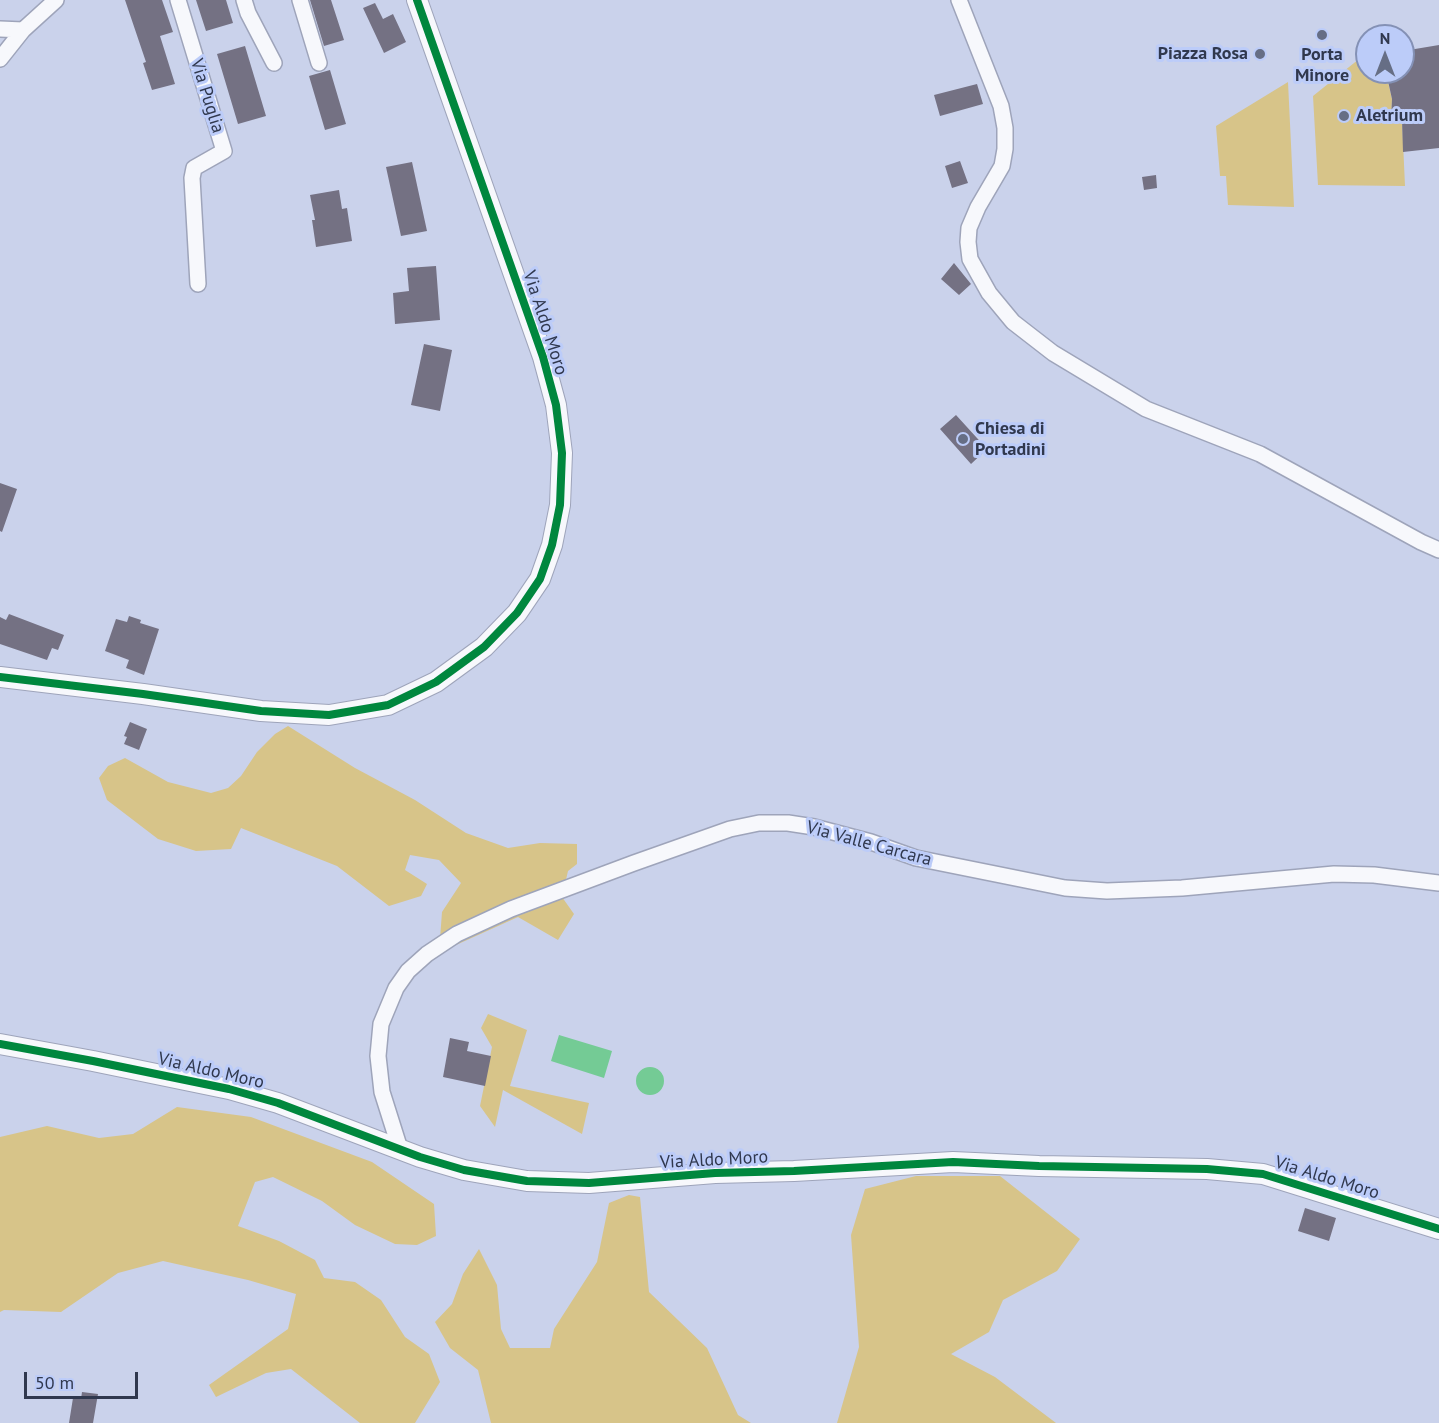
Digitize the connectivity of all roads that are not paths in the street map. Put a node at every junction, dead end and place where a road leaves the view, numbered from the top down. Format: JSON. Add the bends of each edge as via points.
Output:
{"nodes":[{"id":1,"x":56,"y":0,"type":"edge"},
{"id":2,"x":178,"y":0,"type":"edge"},
{"id":3,"x":244,"y":0,"type":"edge"},
{"id":4,"x":300,"y":0,"type":"edge"},
{"id":5,"x":417,"y":0,"type":"edge"},
{"id":6,"x":959,"y":0,"type":"edge"},
{"id":7,"x":0,"y":29,"type":"edge"},
{"id":8,"x":23,"y":30,"type":"junction"},
{"id":9,"x":0,"y":59,"type":"edge"},
{"id":10,"x":274,"y":63,"type":"dead end"},
{"id":11,"x":319,"y":63,"type":"dead end"},
{"id":12,"x":198,"y":284,"type":"dead end"},
{"id":13,"x":1439,"y":550,"type":"edge"},
{"id":14,"x":0,"y":677,"type":"edge"},
{"id":15,"x":1439,"y":883,"type":"edge"},
{"id":16,"x":0,"y":1044,"type":"edge"},
{"id":17,"x":399,"y":1149,"type":"junction"},
{"id":18,"x":1439,"y":1229,"type":"edge"}],
"edges":[{"from":1,"to":8,"type":"street"},
{"from":2,"to":12,"type":"street","name":"Via Puglia","via":[[224,151],[194,168],[192,177]]},
{"from":3,"to":10,"type":"street"},
{"from":4,"to":11,"type":"street"},
{"from":5,"to":14,"type":"main road","name":"Via Aldo Moro","via":[[543,357],[556,405],[562,453],[560,505],[540,579],[516,613],[484,647],[436,682],[388,705],[328,715],[261,711]]},
{"from":6,"to":13,"type":"street","via":[[1005,128],[1002,166],[969,228],[970,259],[989,293],[1013,322],[1053,353],[1146,409],[1260,454]]},
{"from":7,"to":8,"type":"street"},
{"from":8,"to":9,"type":"street"},
{"from":15,"to":17,"type":"street","name":"Via Valle Carcara","via":[[1334,874],[1182,888],[1065,888],[916,858],[814,827],[759,823],[730,829],[500,914],[457,934],[408,971],[381,1024],[378,1056],[382,1092]]},
{"from":16,"to":17,"type":"main road","name":"Via Aldo Moro","via":[[229,1089],[278,1103]]},
{"from":17,"to":18,"type":"main road","name":"Via Aldo Moro","via":[[490,1176],[589,1183],[953,1162],[1207,1169],[1263,1174]]}]}
